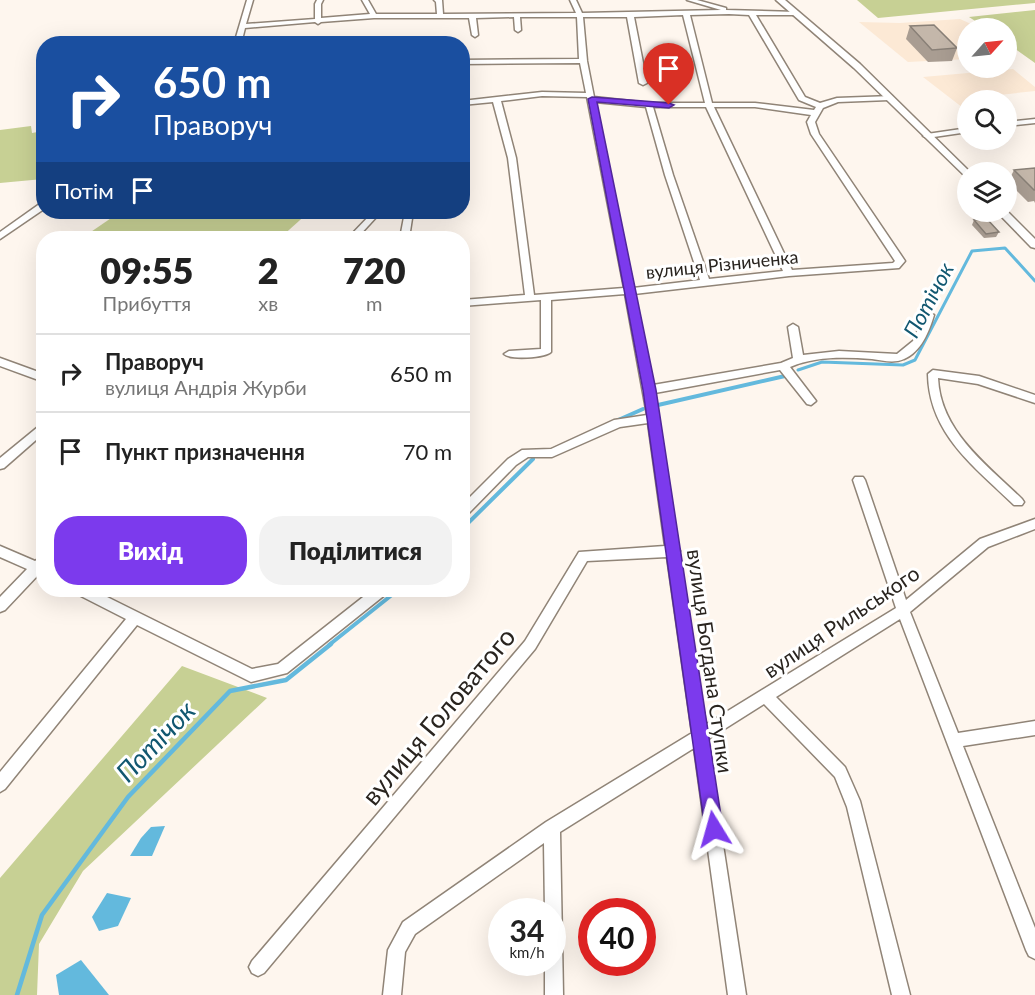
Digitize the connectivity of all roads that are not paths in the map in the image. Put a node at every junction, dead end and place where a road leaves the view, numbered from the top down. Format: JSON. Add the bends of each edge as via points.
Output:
{"nodes":[{"id":1,"x":250,"y":0,"type":"edge"},
{"id":2,"x":320,"y":0,"type":"edge"},
{"id":3,"x":365,"y":0,"type":"edge"},
{"id":4,"x":437,"y":0,"type":"edge"},
{"id":5,"x":573,"y":0,"type":"edge"},
{"id":6,"x":690,"y":0,"type":"edge"},
{"id":7,"x":780,"y":0,"type":"edge"},
{"id":8,"x":729,"y":12,"type":"junction"},
{"id":9,"x":686,"y":13,"type":"junction"},
{"id":10,"x":752,"y":14,"type":"junction"},
{"id":11,"x":797,"y":14,"type":"junction"},
{"id":12,"x":517,"y":15,"type":"junction"},
{"id":13,"x":580,"y":15,"type":"junction"},
{"id":14,"x":630,"y":15,"type":"junction"},
{"id":15,"x":374,"y":16,"type":"junction"},
{"id":16,"x":440,"y":16,"type":"junction"},
{"id":17,"x":472,"y":16,"type":"junction"},
{"id":18,"x":318,"y":22,"type":"junction"},
{"id":19,"x":243,"y":26,"type":"junction"},
{"id":20,"x":518,"y":30,"type":"dead end"},
{"id":21,"x":475,"y":35,"type":"dead end"},
{"id":22,"x":240,"y":36,"type":"edge"},
{"id":23,"x":583,"y":61,"type":"junction"},
{"id":24,"x":470,"y":62,"type":"edge"},
{"id":25,"x":643,"y":83,"type":"dead end"},
{"id":26,"x":591,"y":97,"type":"junction"},
{"id":27,"x":889,"y":98,"type":"junction"},
{"id":28,"x":497,"y":101,"type":"junction"},
{"id":29,"x":470,"y":103,"type":"edge"},
{"id":30,"x":649,"y":105,"type":"junction"},
{"id":31,"x":709,"y":105,"type":"junction"},
{"id":32,"x":818,"y":109,"type":"junction"},
{"id":33,"x":1035,"y":121,"type":"edge"},
{"id":34,"x":1017,"y":123,"type":"edge"},
{"id":35,"x":957,"y":132,"type":"edge"},
{"id":36,"x":927,"y":136,"type":"junction"},
{"id":37,"x":957,"y":165,"type":"edge"},
{"id":38,"x":36,"y":211,"type":"edge"},
{"id":39,"x":370,"y":219,"type":"edge"},
{"id":40,"x":1012,"y":222,"type":"edge"},
{"id":41,"x":359,"y":231,"type":"edge"},
{"id":42,"x":0,"y":236,"type":"edge"},
{"id":43,"x":1035,"y":245,"type":"edge"},
{"id":44,"x":789,"y":273,"type":"junction"},
{"id":45,"x":705,"y":281,"type":"junction"},
{"id":46,"x":630,"y":291,"type":"junction"},
{"id":47,"x":546,"y":297,"type":"junction"},
{"id":48,"x":530,"y":299,"type":"junction"},
{"id":49,"x":470,"y":303,"type":"edge"},
{"id":50,"x":929,"y":315,"type":"dead end"},
{"id":51,"x":793,"y":327,"type":"dead end"},
{"id":52,"x":510,"y":354,"type":"dead end"},
{"id":53,"x":798,"y":358,"type":"junction"},
{"id":54,"x":0,"y":362,"type":"edge"},
{"id":55,"x":783,"y":366,"type":"junction"},
{"id":56,"x":36,"y":375,"type":"edge"},
{"id":57,"x":650,"y":390,"type":"junction"},
{"id":58,"x":1035,"y":399,"type":"edge"},
{"id":59,"x":811,"y":401,"type":"dead end"},
{"id":60,"x":652,"y":418,"type":"junction"},
{"id":61,"x":36,"y":433,"type":"edge"},
{"id":62,"x":0,"y":465,"type":"edge"},
{"id":63,"x":859,"y":480,"type":"dead end"},
{"id":64,"x":1018,"y":502,"type":"dead end"},
{"id":65,"x":470,"y":505,"type":"edge"},
{"id":66,"x":1035,"y":524,"type":"edge"},
{"id":67,"x":0,"y":551,"type":"edge"},
{"id":68,"x":674,"y":551,"type":"junction"},
{"id":69,"x":36,"y":564,"type":"edge"},
{"id":70,"x":36,"y":571,"type":"edge"},
{"id":71,"x":97,"y":597,"type":"edge"},
{"id":72,"x":372,"y":597,"type":"edge"},
{"id":73,"x":0,"y":606,"type":"edge"},
{"id":74,"x":903,"y":610,"type":"junction"},
{"id":75,"x":136,"y":616,"type":"junction"},
{"id":76,"x":766,"y":696,"type":"junction"},
{"id":77,"x":1035,"y":728,"type":"edge"},
{"id":78,"x":700,"y":734,"type":"junction"},
{"id":79,"x":955,"y":740,"type":"junction"},
{"id":80,"x":0,"y":784,"type":"edge"},
{"id":81,"x":552,"y":828,"type":"junction"},
{"id":82,"x":1035,"y":950,"type":"edge"},
{"id":83,"x":258,"y":967,"type":"dead end"},
{"id":84,"x":392,"y":995,"type":"edge"},
{"id":85,"x":554,"y":995,"type":"edge"},
{"id":86,"x":737,"y":995,"type":"edge"},
{"id":87,"x":901,"y":995,"type":"edge"}],
"edges":[{"from":1,"to":19,"type":"street"},
{"from":2,"to":18,"type":"street"},
{"from":3,"to":15,"type":"street"},
{"from":4,"to":16,"type":"street"},
{"from":5,"to":13,"type":"street"},
{"from":6,"to":8,"type":"street"},
{"from":7,"to":11,"type":"main road"},
{"from":8,"to":9,"type":"street"},
{"from":8,"to":10,"type":"street"},
{"from":9,"to":14,"type":"street"},
{"from":9,"to":31,"type":"street"},
{"from":10,"to":11,"type":"street"},
{"from":10,"to":32,"type":"street","via":[[802,98]]},
{"from":11,"to":27,"type":"main road"},
{"from":12,"to":13,"type":"street"},
{"from":12,"to":17,"type":"street"},
{"from":12,"to":20,"type":"street"},
{"from":13,"to":14,"type":"street"},
{"from":13,"to":23,"type":"street","name":"вулиця Богдана Ступки"},
{"from":14,"to":25,"type":"street"},
{"from":15,"to":16,"type":"street"},
{"from":15,"to":18,"type":"street"},
{"from":16,"to":17,"type":"street"},
{"from":17,"to":21,"type":"street"},
{"from":18,"to":19,"type":"street"},
{"from":19,"to":22,"type":"street"},
{"from":23,"to":24,"type":"street"},
{"from":23,"to":26,"type":"street","name":"вулиця Богдана Ступки"},
{"from":26,"to":28,"type":"street","via":[[542,94]]},
{"from":26,"to":30,"type":"street"},
{"from":26,"to":46,"type":"street","name":"вулиця Богдана Ступки"},
{"from":27,"to":32,"type":"street","via":[[837,100]]},
{"from":27,"to":36,"type":"main road"},
{"from":28,"to":29,"type":"street"},
{"from":28,"to":48,"type":"street","via":[[512,158]]},
{"from":30,"to":31,"type":"street"},
{"from":30,"to":45,"type":"street"},
{"from":31,"to":32,"type":"street"},
{"from":31,"to":44,"type":"street"},
{"from":32,"to":44,"type":"street","name":"вулиця Різниченка","via":[[811,122],[815,134],[900,261],[896,266]]},
{"from":33,"to":34,"type":"street"},
{"from":35,"to":36,"type":"street"},
{"from":36,"to":37,"type":"main road"},
{"from":38,"to":42,"type":"street"},
{"from":39,"to":41,"type":"street"},
{"from":40,"to":43,"type":"main road"},
{"from":44,"to":45,"type":"street","name":"вулиця Різниченка"},
{"from":45,"to":46,"type":"street","name":"вулиця Різниченка"},
{"from":46,"to":47,"type":"street","name":"вулиця Різниченка"},
{"from":46,"to":57,"type":"street","name":"вулиця Богдана Ступки"},
{"from":47,"to":48,"type":"street","name":"вулиця Різниченка"},
{"from":47,"to":52,"type":"street","via":[[546,352]]},
{"from":48,"to":49,"type":"street","name":"вулиця Різниченка"},
{"from":50,"to":53,"type":"street","via":[[923,333],[900,358],[818,354]]},
{"from":51,"to":53,"type":"street"},
{"from":53,"to":55,"type":"street"},
{"from":54,"to":56,"type":"street"},
{"from":55,"to":57,"type":"street"},
{"from":55,"to":59,"type":"street"},
{"from":57,"to":60,"type":"street","name":"вулиця Богдана Ступки"},
{"from":58,"to":64,"type":"street","via":[[979,380],[933,374],[931,387],[939,416],[955,438]]},
{"from":60,"to":65,"type":"street","via":[[618,423],[552,453],[526,453]]},
{"from":60,"to":68,"type":"street","name":"вулиця Богдана Ступки"},
{"from":61,"to":62,"type":"street"},
{"from":63,"to":74,"type":"street"},
{"from":66,"to":74,"type":"street","name":"вулиця Рильського","via":[[984,543]]},
{"from":67,"to":69,"type":"street"},
{"from":68,"to":78,"type":"street","name":"вулиця Богдана Ступки"},
{"from":68,"to":83,"type":"street","name":"вулиця Головатого","via":[[583,556],[530,645]]},
{"from":70,"to":73,"type":"street"},
{"from":71,"to":75,"type":"street"},
{"from":72,"to":75,"type":"street","via":[[282,669],[251,675]]},
{"from":74,"to":76,"type":"street","name":"вулиця Рильського"},
{"from":74,"to":79,"type":"street"},
{"from":75,"to":80,"type":"street"},
{"from":76,"to":78,"type":"street","name":"вулиця Рильського"},
{"from":76,"to":87,"type":"street","via":[[840,772],[855,806]]},
{"from":77,"to":79,"type":"street"},
{"from":78,"to":81,"type":"street","name":"вулиця Рильського"},
{"from":78,"to":86,"type":"street","name":"вулиця Богдана Ступки"},
{"from":79,"to":82,"type":"street"},
{"from":81,"to":84,"type":"street","name":"вулиця Рильського","via":[[409,928],[397,950]]},
{"from":81,"to":85,"type":"street"}]}
